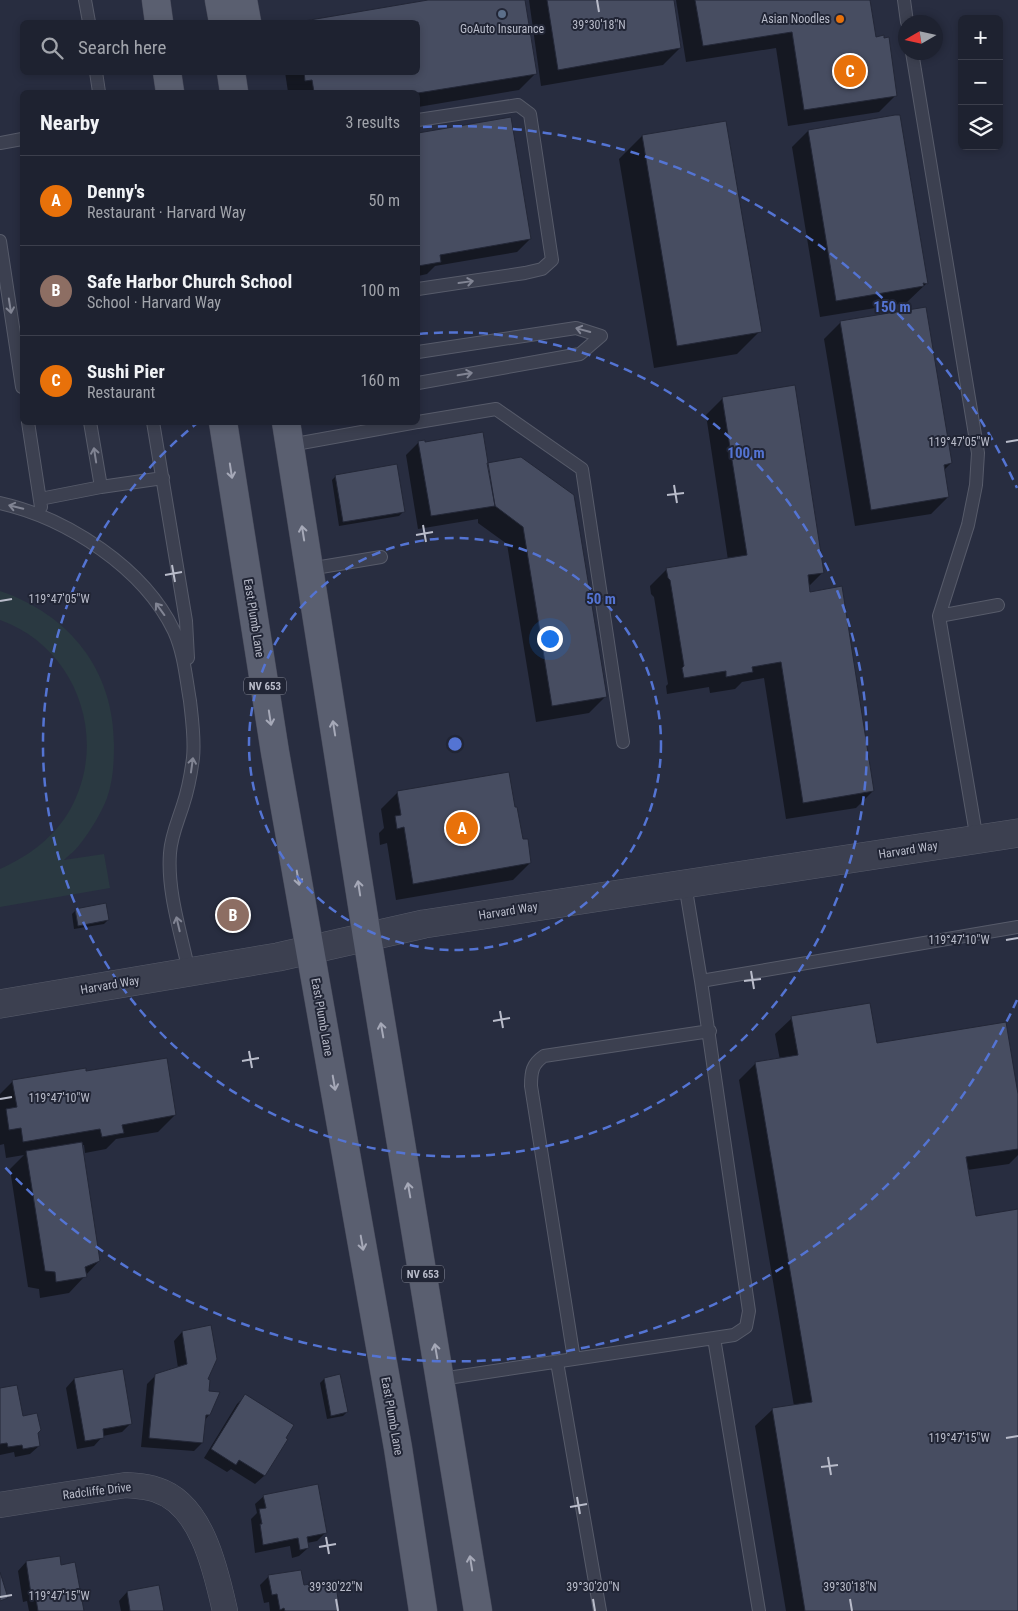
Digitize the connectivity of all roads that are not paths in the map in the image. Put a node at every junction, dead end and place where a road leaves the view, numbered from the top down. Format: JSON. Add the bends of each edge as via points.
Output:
{"nodes":[{"id":1,"x":85,"y":0,"type":"edge"},
{"id":2,"x":156,"y":0,"type":"edge"},
{"id":3,"x":219,"y":0,"type":"edge"},
{"id":4,"x":243,"y":0,"type":"edge"},
{"id":5,"x":904,"y":0,"type":"edge"},
{"id":6,"x":906,"y":15,"type":"edge"},
{"id":7,"x":89,"y":20,"type":"edge"},
{"id":8,"x":159,"y":20,"type":"edge"},
{"id":9,"x":222,"y":20,"type":"edge"},
{"id":10,"x":247,"y":20,"type":"edge"},
{"id":11,"x":913,"y":60,"type":"edge"},
{"id":12,"x":96,"y":75,"type":"edge"},
{"id":13,"x":167,"y":75,"type":"edge"},
{"id":14,"x":231,"y":75,"type":"edge"},
{"id":15,"x":245,"y":75,"type":"edge"},
{"id":16,"x":99,"y":90,"type":"edge"},
{"id":17,"x":170,"y":90,"type":"edge"},
{"id":18,"x":234,"y":90,"type":"edge"},
{"id":19,"x":242,"y":90,"type":"edge"},
{"id":20,"x":420,"y":120,"type":"edge"},
{"id":21,"x":20,"y":139,"type":"edge"},
{"id":22,"x":0,"y":143,"type":"edge"},
{"id":23,"x":0,"y":241,"type":"edge"},
{"id":24,"x":420,"y":289,"type":"edge"},
{"id":25,"x":420,"y":352,"type":"edge"},
{"id":26,"x":20,"y":374,"type":"edge"},
{"id":27,"x":420,"y":383,"type":"edge"},
{"id":28,"x":420,"y":421,"type":"edge"},
{"id":29,"x":28,"y":425,"type":"edge"},
{"id":30,"x":90,"y":425,"type":"edge"},
{"id":31,"x":153,"y":425,"type":"edge"},
{"id":32,"x":223,"y":425,"type":"edge"},
{"id":33,"x":385,"y":425,"type":"edge"},
{"id":34,"x":288,"y":434,"type":"edge"},
{"id":35,"x":162,"y":478,"type":"junction"},
{"id":36,"x":100,"y":487,"type":"junction"},
{"id":37,"x":40,"y":499,"type":"junction"},
{"id":38,"x":0,"y":503,"type":"edge"},
{"id":39,"x":42,"y":516,"type":"junction"},
{"id":40,"x":381,"y":557,"type":"dead end"},
{"id":41,"x":309,"y":569,"type":"junction"},
{"id":42,"x":998,"y":605,"type":"dead end"},
{"id":43,"x":939,"y":616,"type":"junction"},
{"id":44,"x":191,"y":708,"type":"junction"},
{"id":45,"x":623,"y":742,"type":"dead end"},
{"id":46,"x":1018,"y":833,"type":"edge"},
{"id":47,"x":977,"y":840,"type":"junction"},
{"id":48,"x":685,"y":884,"type":"junction"},
{"id":49,"x":1018,"y":927,"type":"edge"},
{"id":50,"x":367,"y":937,"type":"junction"},
{"id":51,"x":310,"y":949,"type":"junction"},
{"id":52,"x":189,"y":972,"type":"junction"},
{"id":53,"x":702,"y":981,"type":"junction"},
{"id":54,"x":0,"y":1004,"type":"edge"},
{"id":55,"x":710,"y":1031,"type":"junction"},
{"id":56,"x":714,"y":1338,"type":"junction"},
{"id":57,"x":574,"y":1359,"type":"junction"},
{"id":58,"x":557,"y":1362,"type":"junction"},
{"id":59,"x":441,"y":1379,"type":"junction"},
{"id":60,"x":398,"y":1448,"type":"junction"},
{"id":61,"x":0,"y":1506,"type":"edge"},
{"id":62,"x":225,"y":1611,"type":"edge"},
{"id":63,"x":411,"y":1611,"type":"edge"},
{"id":64,"x":423,"y":1611,"type":"edge"},
{"id":65,"x":478,"y":1611,"type":"edge"},
{"id":66,"x":600,"y":1611,"type":"edge"},
{"id":67,"x":759,"y":1611,"type":"edge"}],
"edges":[{"from":1,"to":7,"type":"lane"},
{"from":2,"to":8,"type":"main road"},
{"from":3,"to":9,"type":"main road"},
{"from":4,"to":10,"type":"main road"},
{"from":5,"to":6,"type":"lane"},
{"from":11,"to":43,"type":"lane","via":[[978,453],[968,525]]},
{"from":12,"to":16,"type":"lane"},
{"from":13,"to":17,"type":"main road"},
{"from":14,"to":18,"type":"main road"},
{"from":15,"to":19,"type":"main road"},
{"from":24,"to":20,"type":"lane","one_way":true,"via":[[526,273],[542,269],[552,260],[530,114],[518,105]]},
{"from":21,"to":22,"type":"lane"},
{"from":23,"to":26,"type":"lane","one_way":true},
{"from":27,"to":25,"type":"lane","one_way":true,"via":[[580,354],[601,336],[576,328]]},
{"from":28,"to":45,"type":"lane","via":[[496,408],[582,469]]},
{"from":29,"to":37,"type":"lane"},
{"from":36,"to":30,"type":"lane","one_way":true},
{"from":31,"to":35,"type":"lane"},
{"from":32,"to":51,"type":"main road","name":"East Plumb Lane","number":"NV 653","one_way":true},
{"from":33,"to":34,"type":"lane"},
{"from":41,"to":34,"type":"main road","number":"NV 653","one_way":true},
{"from":35,"to":36,"type":"lane"},
{"from":35,"to":44,"type":"lane","via":[[186,621]]},
{"from":36,"to":37,"type":"lane"},
{"from":37,"to":39,"type":"lane"},
{"from":39,"to":38,"type":"lane","one_way":true},
{"from":44,"to":39,"type":"lane","one_way":true,"via":[[176,639],[164,613],[134,576],[113,558],[70,529]]},
{"from":40,"to":41,"type":"lane"},
{"from":50,"to":41,"type":"main road","number":"NV 653","one_way":true},
{"from":42,"to":43,"type":"lane"},
{"from":43,"to":47,"type":"lane"},
{"from":52,"to":44,"type":"lane","one_way":true,"via":[[171,883],[170,852],[191,774]]},
{"from":46,"to":47,"type":"street","name":"Harvard Way"},
{"from":47,"to":48,"type":"street","name":"Harvard Way"},
{"from":48,"to":50,"type":"street","name":"Harvard Way","via":[[424,924]]},
{"from":48,"to":53,"type":"lane"},
{"from":49,"to":53,"type":"lane"},
{"from":50,"to":51,"type":"street","name":"Harvard Way"},
{"from":59,"to":50,"type":"main road","number":"NV 653","one_way":true},
{"from":51,"to":52,"type":"street","name":"Harvard Way"},
{"from":51,"to":60,"type":"main road","name":"East Plumb Lane","number":"NV 653","one_way":true},
{"from":52,"to":54,"type":"street","name":"Harvard Way"},
{"from":53,"to":55,"type":"lane"},
{"from":55,"to":56,"type":"lane","via":[[749,1311],[746,1327],[734,1335]]},
{"from":55,"to":57,"type":"lane","via":[[544,1056],[531,1072]]},
{"from":56,"to":57,"type":"lane"},
{"from":56,"to":67,"type":"lane"},
{"from":57,"to":58,"type":"lane"},
{"from":58,"to":59,"type":"lane"},
{"from":58,"to":66,"type":"lane"},
{"from":65,"to":59,"type":"main road","number":"NV 653","one_way":true},
{"from":60,"to":63,"type":"main road"},
{"from":60,"to":64,"type":"main road","name":"East Plumb Lane","number":"NV 653"},
{"from":61,"to":62,"type":"street","name":"Radcliffe Drive","via":[[126,1486],[159,1490],[185,1509],[205,1540]]}]}
